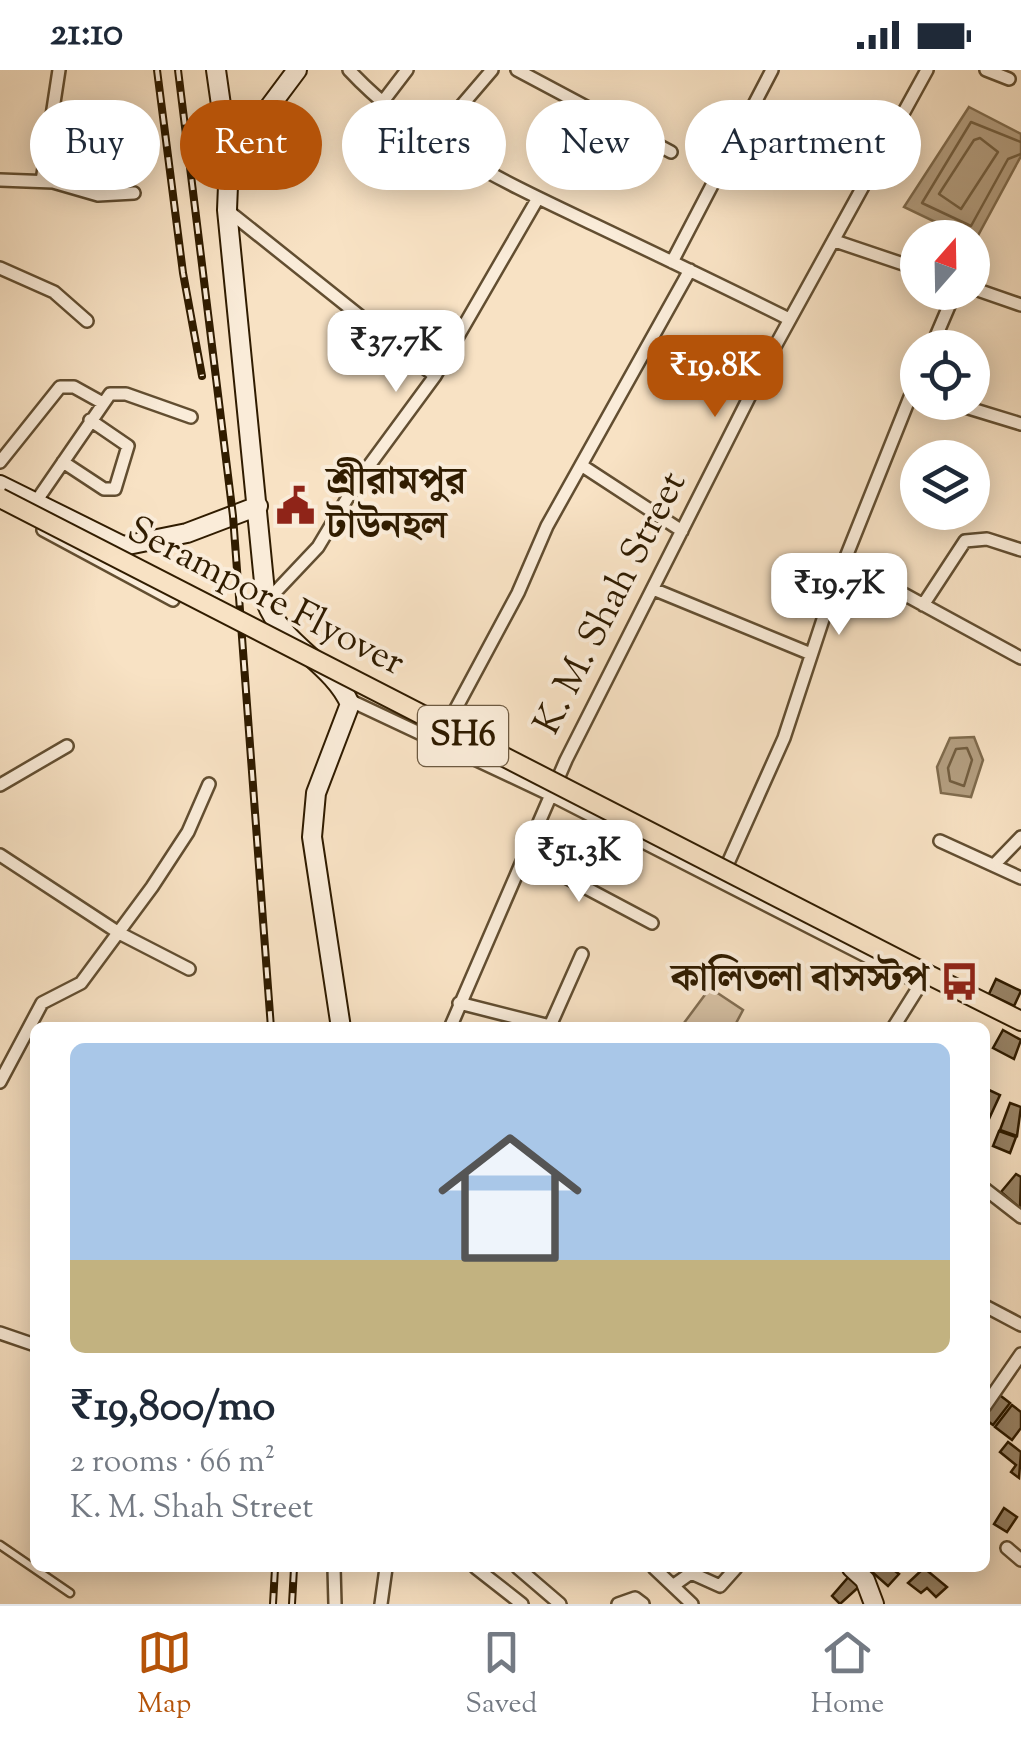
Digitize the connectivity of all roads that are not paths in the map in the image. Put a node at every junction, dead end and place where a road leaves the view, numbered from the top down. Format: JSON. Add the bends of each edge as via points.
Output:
{"nodes":[{"id":1,"x":59,"y":70,"type":"edge"},
{"id":2,"x":216,"y":70,"type":"edge"},
{"id":3,"x":297,"y":70,"type":"edge"},
{"id":4,"x":349,"y":70,"type":"edge"},
{"id":5,"x":407,"y":70,"type":"edge"},
{"id":6,"x":492,"y":70,"type":"edge"},
{"id":7,"x":517,"y":70,"type":"edge"},
{"id":8,"x":772,"y":70,"type":"edge"},
{"id":9,"x":986,"y":70,"type":"edge"},
{"id":10,"x":922,"y":71,"type":"edge"},
{"id":11,"x":1009,"y":80,"type":"dead end"},
{"id":12,"x":54,"y":100,"type":"edge"},
{"id":13,"x":220,"y":100,"type":"edge"},
{"id":14,"x":275,"y":100,"type":"edge"},
{"id":15,"x":376,"y":100,"type":"edge"},
{"id":16,"x":383,"y":100,"type":"edge"},
{"id":17,"x":466,"y":100,"type":"edge"},
{"id":18,"x":671,"y":152,"type":"dead end"},
{"id":19,"x":0,"y":180,"type":"edge"},
{"id":20,"x":506,"y":180,"type":"edge"},
{"id":21,"x":30,"y":181,"type":"edge"},
{"id":22,"x":76,"y":190,"type":"edge"},
{"id":23,"x":228,"y":190,"type":"edge"},
{"id":24,"x":134,"y":193,"type":"dead end"},
{"id":25,"x":538,"y":198,"type":"junction"},
{"id":26,"x":227,"y":210,"type":"junction"},
{"id":27,"x":835,"y":241,"type":"junction"},
{"id":28,"x":672,"y":262,"type":"junction"},
{"id":29,"x":900,"y":263,"type":"edge"},
{"id":30,"x":0,"y":268,"type":"edge"},
{"id":31,"x":690,"y":270,"type":"junction"},
{"id":32,"x":990,"y":294,"type":"edge"},
{"id":33,"x":1021,"y":305,"type":"edge"},
{"id":34,"x":790,"y":319,"type":"junction"},
{"id":35,"x":87,"y":320,"type":"dead end"},
{"id":36,"x":435,"y":376,"type":"junction"},
{"id":37,"x":101,"y":402,"type":"junction"},
{"id":38,"x":990,"y":415,"type":"edge"},
{"id":39,"x":191,"y":417,"type":"dead end"},
{"id":40,"x":90,"y":420,"type":"junction"},
{"id":41,"x":901,"y":420,"type":"edge"},
{"id":42,"x":1021,"y":424,"type":"edge"},
{"id":43,"x":0,"y":462,"type":"edge"},
{"id":44,"x":64,"y":462,"type":"junction"},
{"id":45,"x":580,"y":465,"type":"junction"},
{"id":46,"x":0,"y":486,"type":"edge"},
{"id":47,"x":0,"y":498,"type":"edge"},
{"id":48,"x":35,"y":503,"type":"junction"},
{"id":49,"x":0,"y":506,"type":"edge"},
{"id":50,"x":258,"y":506,"type":"junction"},
{"id":51,"x":682,"y":531,"type":"junction"},
{"id":52,"x":1021,"y":550,"type":"edge"},
{"id":53,"x":845,"y":562,"type":"junction"},
{"id":54,"x":652,"y":589,"type":"junction"},
{"id":55,"x":173,"y":600,"type":"dead end"},
{"id":56,"x":266,"y":602,"type":"junction"},
{"id":57,"x":923,"y":604,"type":"junction"},
{"id":58,"x":812,"y":654,"type":"junction"},
{"id":59,"x":1021,"y":658,"type":"edge"},
{"id":60,"x":349,"y":700,"type":"junction"},
{"id":61,"x":438,"y":742,"type":"junction"},
{"id":62,"x":66,"y":746,"type":"dead end"},
{"id":63,"x":209,"y":784,"type":"dead end"},
{"id":64,"x":0,"y":786,"type":"edge"},
{"id":65,"x":550,"y":795,"type":"junction"},
{"id":66,"x":1021,"y":838,"type":"edge"},
{"id":67,"x":940,"y":842,"type":"dead end"},
{"id":68,"x":0,"y":855,"type":"edge"},
{"id":69,"x":524,"y":855,"type":"junction"},
{"id":70,"x":994,"y":864,"type":"junction"},
{"id":71,"x":1021,"y":878,"type":"edge"},
{"id":72,"x":720,"y":881,"type":"junction"},
{"id":73,"x":652,"y":923,"type":"dead end"},
{"id":74,"x":119,"y":933,"type":"junction"},
{"id":75,"x":582,"y":954,"type":"dead end"},
{"id":76,"x":189,"y":969,"type":"dead end"},
{"id":77,"x":924,"y":979,"type":"junction"},
{"id":78,"x":459,"y":1003,"type":"junction"},
{"id":79,"x":1021,"y":1021,"type":"edge"},
{"id":80,"x":33,"y":1022,"type":"edge"},
{"id":81,"x":340,"y":1022,"type":"edge"},
{"id":82,"x":452,"y":1022,"type":"edge"},
{"id":83,"x":534,"y":1022,"type":"edge"},
{"id":84,"x":552,"y":1022,"type":"edge"},
{"id":85,"x":897,"y":1022,"type":"edge"},
{"id":86,"x":30,"y":1027,"type":"edge"},
{"id":87,"x":0,"y":1082,"type":"edge"},
{"id":88,"x":990,"y":1194,"type":"edge"},
{"id":89,"x":1021,"y":1218,"type":"edge"},
{"id":90,"x":990,"y":1309,"type":"edge"},
{"id":91,"x":1021,"y":1325,"type":"edge"},
{"id":92,"x":0,"y":1333,"type":"edge"},
{"id":93,"x":30,"y":1343,"type":"edge"},
{"id":94,"x":1021,"y":1354,"type":"edge"},
{"id":95,"x":990,"y":1399,"type":"edge"},
{"id":96,"x":0,"y":1545,"type":"edge"},
{"id":97,"x":1006,"y":1548,"type":"dead end"},
{"id":98,"x":1021,"y":1560,"type":"edge"},
{"id":99,"x":30,"y":1566,"type":"edge"},
{"id":100,"x":39,"y":1572,"type":"edge"},
{"id":101,"x":334,"y":1572,"type":"edge"},
{"id":102,"x":385,"y":1572,"type":"edge"},
{"id":103,"x":481,"y":1572,"type":"edge"},
{"id":104,"x":523,"y":1572,"type":"edge"},
{"id":105,"x":658,"y":1572,"type":"edge"},
{"id":106,"x":732,"y":1572,"type":"edge"},
{"id":107,"x":861,"y":1572,"type":"edge"},
{"id":108,"x":674,"y":1586,"type":"junction"},
{"id":109,"x":70,"y":1593,"type":"dead end"},
{"id":110,"x":334,"y":1604,"type":"edge"},
{"id":111,"x":381,"y":1604,"type":"edge"},
{"id":112,"x":522,"y":1604,"type":"edge"},
{"id":113,"x":560,"y":1604,"type":"edge"},
{"id":114,"x":618,"y":1604,"type":"edge"},
{"id":115,"x":643,"y":1604,"type":"edge"},
{"id":116,"x":692,"y":1604,"type":"edge"},
{"id":117,"x":874,"y":1604,"type":"edge"}],
"edges":[{"from":1,"to":12,"type":"street"},
{"from":2,"to":13,"type":"street"},
{"from":3,"to":14,"type":"street"},
{"from":4,"to":15,"type":"street"},
{"from":5,"to":16,"type":"street"},
{"from":6,"to":17,"type":"street"},
{"from":7,"to":18,"type":"street"},
{"from":8,"to":28,"type":"street"},
{"from":9,"to":11,"type":"street"},
{"from":10,"to":27,"type":"street","name":"K. M. Shah Street"},
{"from":19,"to":21,"type":"street"},
{"from":20,"to":25,"type":"street"},
{"from":22,"to":24,"type":"street"},
{"from":23,"to":26,"type":"street"},
{"from":25,"to":28,"type":"street"},
{"from":25,"to":36,"type":"street"},
{"from":26,"to":36,"type":"street"},
{"from":26,"to":50,"type":"street"},
{"from":27,"to":29,"type":"street"},
{"from":27,"to":34,"type":"street","name":"K. M. Shah Street"},
{"from":28,"to":31,"type":"street"},
{"from":30,"to":35,"type":"street","via":[[54,292]]},
{"from":31,"to":34,"type":"street"},
{"from":31,"to":45,"type":"street"},
{"from":32,"to":33,"type":"street"},
{"from":34,"to":51,"type":"street","name":"K. M. Shah Street"},
{"from":36,"to":56,"type":"street","via":[[318,547]]},
{"from":37,"to":39,"type":"street","via":[[119,392]]},
{"from":37,"to":40,"type":"street"},
{"from":37,"to":43,"type":"street","via":[[60,387]]},
{"from":38,"to":42,"type":"street"},
{"from":40,"to":44,"type":"street"},
{"from":40,"to":44,"type":"street","via":[[128,446],[116,490]]},
{"from":41,"to":53,"type":"street"},
{"from":44,"to":48,"type":"street"},
{"from":45,"to":51,"type":"street"},
{"from":45,"to":61,"type":"street"},
{"from":46,"to":48,"type":"street"},
{"from":47,"to":77,"type":"main road","name":"Serampore Flyover","number":"SH6","bridge":true},
{"from":48,"to":50,"type":"street","via":[[123,546],[187,533]]},
{"from":49,"to":55,"type":"street"},
{"from":50,"to":56,"type":"street"},
{"from":51,"to":54,"type":"street","name":"K. M. Shah Street"},
{"from":52,"to":57,"type":"street","via":[[986,539],[965,541]]},
{"from":53,"to":57,"type":"street"},
{"from":53,"to":58,"type":"street"},
{"from":54,"to":58,"type":"street"},
{"from":54,"to":65,"type":"street","name":"K. M. Shah Street"},
{"from":56,"to":60,"type":"street","via":[[276,626]]},
{"from":57,"to":59,"type":"street"},
{"from":58,"to":72,"type":"street","via":[[784,738]]},
{"from":60,"to":61,"type":"street"},
{"from":60,"to":81,"type":"street","via":[[320,780],[312,826]]},
{"from":61,"to":65,"type":"street"},
{"from":62,"to":64,"type":"street"},
{"from":63,"to":74,"type":"street","via":[[188,832]]},
{"from":65,"to":69,"type":"street","name":"K. M. Shah Street"},
{"from":65,"to":72,"type":"street"},
{"from":66,"to":70,"type":"street"},
{"from":67,"to":70,"type":"street"},
{"from":68,"to":74,"type":"street"},
{"from":69,"to":73,"type":"street"},
{"from":69,"to":78,"type":"street","name":"K. M. Shah Street"},
{"from":70,"to":71,"type":"street"},
{"from":72,"to":77,"type":"street"},
{"from":74,"to":76,"type":"street"},
{"from":74,"to":80,"type":"street","via":[[78,986],[44,1001]]},
{"from":75,"to":84,"type":"street"},
{"from":77,"to":79,"type":"main road","number":"SH6"},
{"from":77,"to":85,"type":"street"},
{"from":78,"to":82,"type":"street","name":"K. M. Shah Street"},
{"from":78,"to":83,"type":"street"},
{"from":86,"to":87,"type":"street"},
{"from":88,"to":89,"type":"street"},
{"from":90,"to":91,"type":"street"},
{"from":92,"to":93,"type":"street"},
{"from":94,"to":95,"type":"street"},
{"from":96,"to":99,"type":"lane"},
{"from":97,"to":98,"type":"street"},
{"from":100,"to":109,"type":"lane"},
{"from":101,"to":110,"type":"street"},
{"from":102,"to":111,"type":"street"},
{"from":103,"to":112,"type":"street"},
{"from":104,"to":113,"type":"street"},
{"from":105,"to":108,"type":"street"},
{"from":106,"to":108,"type":"street","via":[[720,1586],[692,1573]]},
{"from":107,"to":117,"type":"street"},
{"from":108,"to":116,"type":"street"},
{"from":114,"to":115,"type":"street","via":[[634,1598]]}]}
